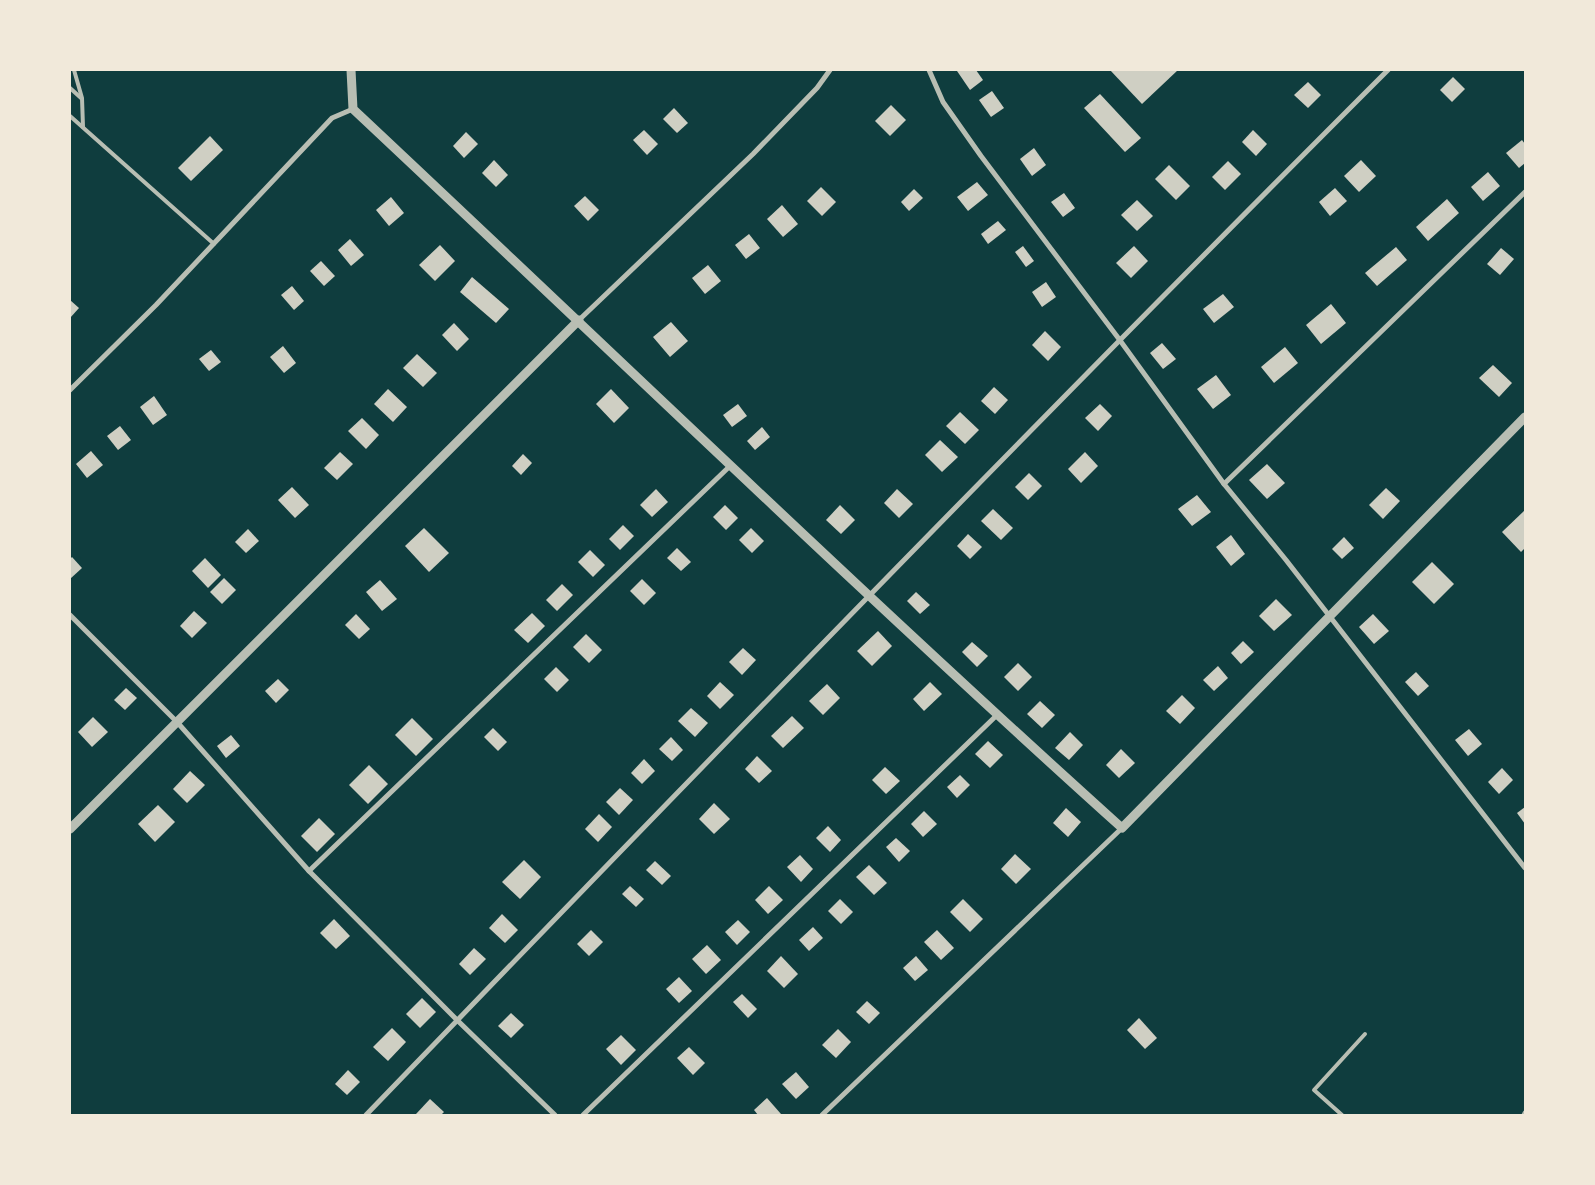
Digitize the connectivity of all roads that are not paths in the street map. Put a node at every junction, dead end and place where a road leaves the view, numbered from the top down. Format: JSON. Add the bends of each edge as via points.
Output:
{"nodes":[{"id":1,"x":74,"y":70,"type":"edge"},
{"id":2,"x":351,"y":70,"type":"edge"},
{"id":3,"x":830,"y":70,"type":"edge"},
{"id":4,"x":929,"y":70,"type":"edge"},
{"id":5,"x":1388,"y":70,"type":"edge"},
{"id":6,"x":70,"y":88,"type":"edge"},
{"id":7,"x":82,"y":98,"type":"junction"},
{"id":8,"x":353,"y":109,"type":"junction"},
{"id":9,"x":71,"y":119,"type":"edge"},
{"id":10,"x":83,"y":127,"type":"junction"},
{"id":11,"x":1525,"y":192,"type":"edge"},
{"id":12,"x":214,"y":244,"type":"junction"},
{"id":13,"x":579,"y":320,"type":"junction"},
{"id":14,"x":1119,"y":338,"type":"junction"},
{"id":15,"x":70,"y":390,"type":"edge"},
{"id":16,"x":1525,"y":417,"type":"edge"},
{"id":17,"x":731,"y":465,"type":"junction"},
{"id":18,"x":1224,"y":484,"type":"junction"},
{"id":19,"x":868,"y":595,"type":"junction"},
{"id":20,"x":70,"y":615,"type":"edge"},
{"id":21,"x":1329,"y":616,"type":"junction"},
{"id":22,"x":997,"y":716,"type":"junction"},
{"id":23,"x":177,"y":722,"type":"junction"},
{"id":24,"x":1122,"y":828,"type":"junction"},
{"id":25,"x":70,"y":829,"type":"edge"},
{"id":26,"x":1525,"y":868,"type":"edge"},
{"id":27,"x":309,"y":871,"type":"junction"},
{"id":28,"x":457,"y":1020,"type":"junction"},
{"id":29,"x":1364,"y":1034,"type":"dead end"},
{"id":30,"x":366,"y":1115,"type":"edge"},
{"id":31,"x":555,"y":1115,"type":"edge"},
{"id":32,"x":583,"y":1115,"type":"edge"},
{"id":33,"x":822,"y":1115,"type":"edge"},
{"id":34,"x":1342,"y":1115,"type":"edge"}],
"edges":[{"from":1,"to":7,"type":"lane"},
{"from":2,"to":8,"type":"street"},
{"from":3,"to":13,"type":"street","via":[[753,154]]},
{"from":4,"to":14,"type":"street","via":[[943,102],[981,156]]},
{"from":5,"to":14,"type":"street"},
{"from":6,"to":7,"type":"lane"},
{"from":7,"to":10,"type":"lane"},
{"from":8,"to":12,"type":"street","via":[[332,118]]},
{"from":8,"to":13,"type":"street"},
{"from":9,"to":10,"type":"lane"},
{"from":10,"to":12,"type":"lane"},
{"from":11,"to":18,"type":"street"},
{"from":12,"to":15,"type":"street"},
{"from":13,"to":17,"type":"street"},
{"from":13,"to":23,"type":"street"},
{"from":14,"to":18,"type":"street"},
{"from":14,"to":19,"type":"street"},
{"from":16,"to":21,"type":"street"},
{"from":17,"to":19,"type":"street"},
{"from":17,"to":27,"type":"street"},
{"from":18,"to":21,"type":"street"},
{"from":19,"to":22,"type":"street"},
{"from":19,"to":28,"type":"street"},
{"from":20,"to":23,"type":"street"},
{"from":21,"to":24,"type":"street"},
{"from":21,"to":26,"type":"street"},
{"from":22,"to":24,"type":"street"},
{"from":22,"to":32,"type":"street"},
{"from":23,"to":25,"type":"street"},
{"from":23,"to":27,"type":"street"},
{"from":24,"to":33,"type":"street"},
{"from":27,"to":28,"type":"street"},
{"from":28,"to":30,"type":"street"},
{"from":28,"to":31,"type":"street"},
{"from":29,"to":34,"type":"lane","via":[[1314,1090]]}]}
